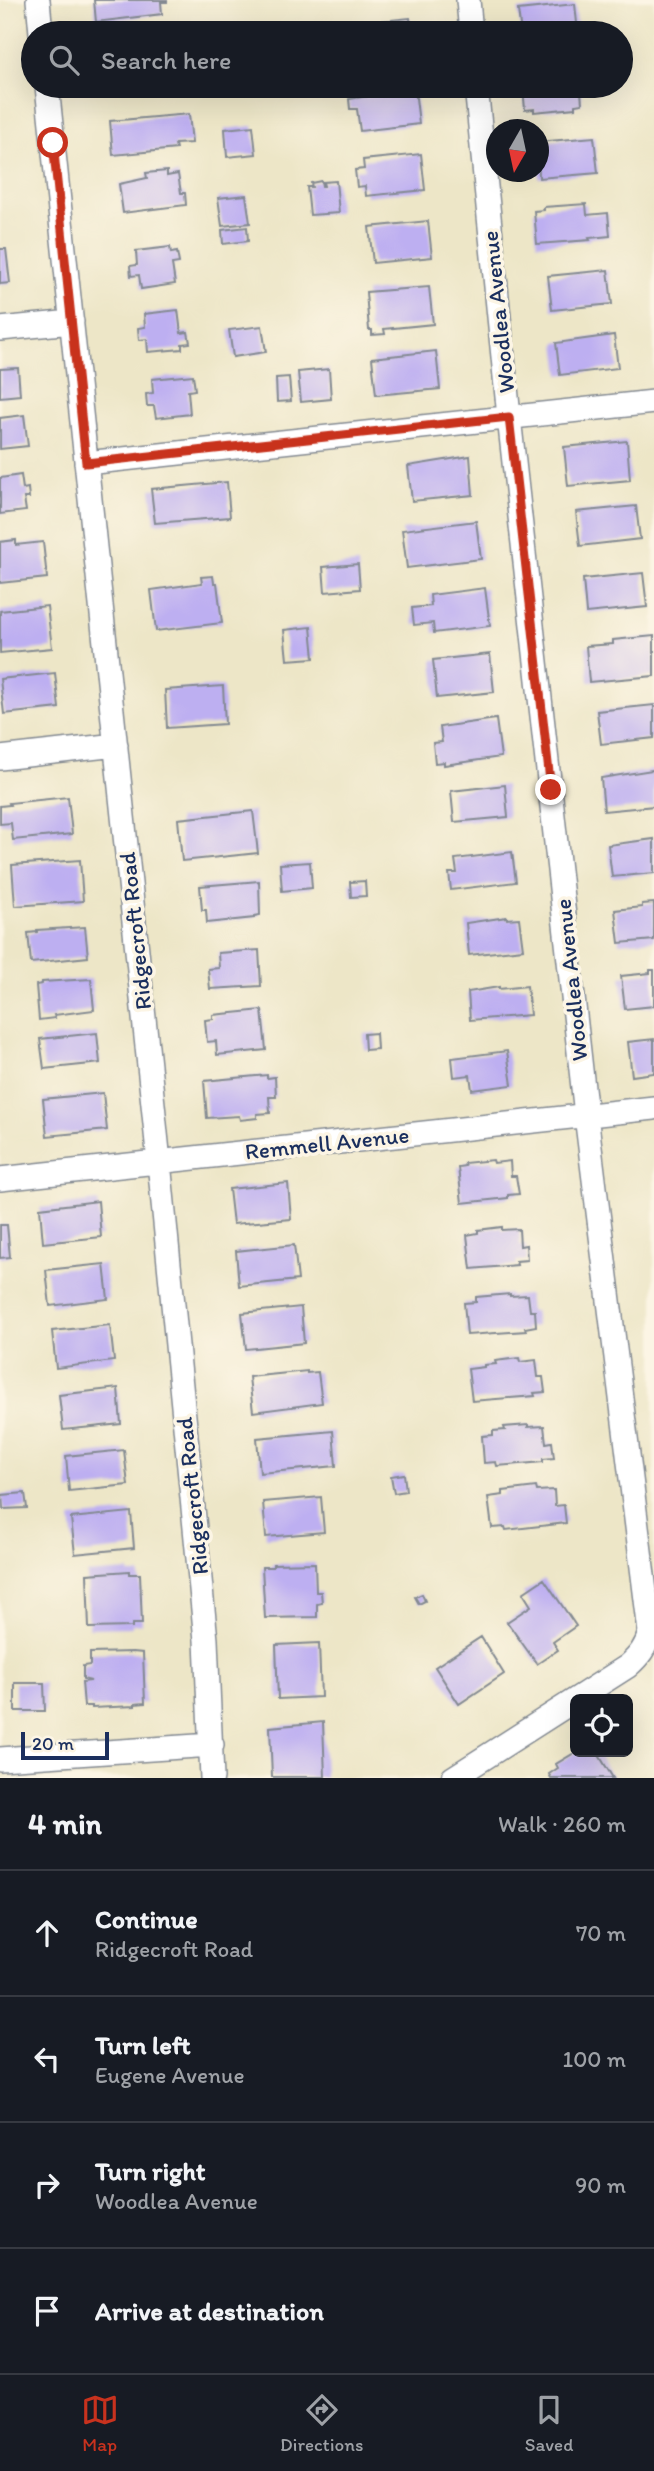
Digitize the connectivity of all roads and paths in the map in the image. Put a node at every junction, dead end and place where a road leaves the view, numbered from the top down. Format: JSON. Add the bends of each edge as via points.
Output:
{"nodes":[{"id":1,"x":38,"y":0,"type":"edge"},
{"id":2,"x":468,"y":0,"type":"edge"},
{"id":3,"x":40,"y":21,"type":"edge"},
{"id":4,"x":470,"y":21,"type":"edge"},
{"id":5,"x":48,"y":98,"type":"edge"},
{"id":6,"x":477,"y":98,"type":"edge"},
{"id":7,"x":72,"y":322,"type":"junction"},
{"id":8,"x":0,"y":329,"type":"edge"},
{"id":9,"x":654,"y":402,"type":"edge"},
{"id":10,"x":509,"y":417,"type":"junction"},
{"id":11,"x":86,"y":463,"type":"junction"},
{"id":12,"x":116,"y":745,"type":"junction"},
{"id":13,"x":0,"y":758,"type":"edge"},
{"id":14,"x":654,"y":1108,"type":"edge"},
{"id":15,"x":586,"y":1115,"type":"junction"},
{"id":16,"x":159,"y":1162,"type":"junction"},
{"id":17,"x":0,"y":1179,"type":"edge"},
{"id":18,"x":212,"y":1745,"type":"junction"},
{"id":19,"x":0,"y":1759,"type":"edge"},
{"id":20,"x":468,"y":1774,"type":"edge"},
{"id":21,"x":212,"y":1778,"type":"edge"}],
"edges":[{"from":1,"to":3,"type":"street"},
{"from":2,"to":4,"type":"street"},
{"from":5,"to":7,"type":"street","name":"Ridgecroft Road"},
{"from":6,"to":10,"type":"street","name":"Woodlea Avenue"},
{"from":7,"to":8,"type":"street"},
{"from":7,"to":11,"type":"street","name":"Ridgecroft Road"},
{"from":9,"to":10,"type":"street"},
{"from":10,"to":11,"type":"street"},
{"from":10,"to":15,"type":"street","name":"Woodlea Avenue"},
{"from":11,"to":12,"type":"street","name":"Ridgecroft Road"},
{"from":12,"to":13,"type":"street"},
{"from":12,"to":16,"type":"street","name":"Ridgecroft Road"},
{"from":14,"to":15,"type":"street","name":"Remmell Avenue"},
{"from":15,"to":16,"type":"street","name":"Remmell Avenue"},
{"from":15,"to":20,"type":"street","name":"Woodlea Avenue","via":[[650,1632],[647,1645],[628,1666]]},
{"from":16,"to":17,"type":"street","name":"Remmell Avenue"},
{"from":16,"to":18,"type":"street","name":"Ridgecroft Road","via":[[205,1627]]},
{"from":18,"to":19,"type":"street"},
{"from":18,"to":21,"type":"street","name":"Ridgecroft Road"}]}
